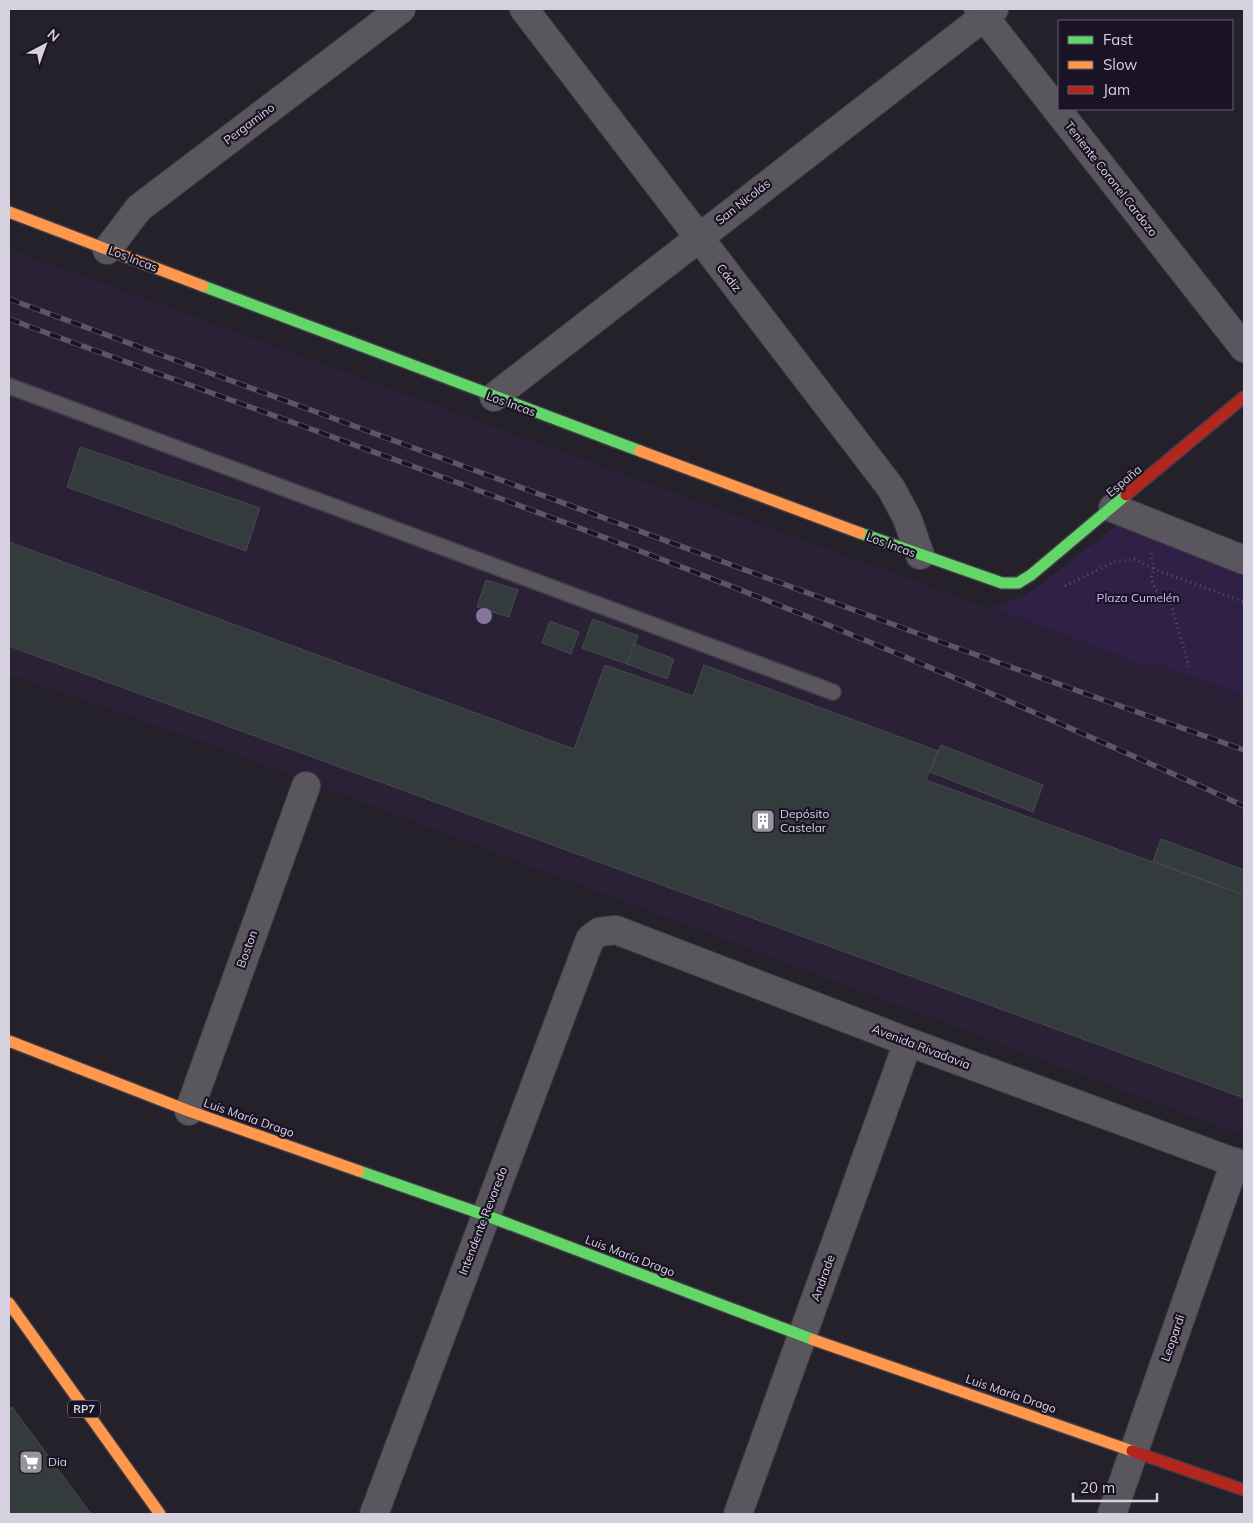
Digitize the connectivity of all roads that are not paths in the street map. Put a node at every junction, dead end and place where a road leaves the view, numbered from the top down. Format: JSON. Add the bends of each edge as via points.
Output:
{"nodes":[{"id":1,"x":401,"y":9,"type":"edge"},
{"id":2,"x":524,"y":9,"type":"edge"},
{"id":3,"x":985,"y":11,"type":"edge"},
{"id":4,"x":1058,"y":106,"type":"edge"},
{"id":5,"x":1061,"y":110,"type":"edge"},
{"id":6,"x":10,"y":210,"type":"edge"},
{"id":7,"x":697,"y":237,"type":"junction"},
{"id":8,"x":107,"y":250,"type":"junction"},
{"id":9,"x":1244,"y":348,"type":"edge"},
{"id":10,"x":9,"y":386,"type":"edge"},
{"id":11,"x":1244,"y":397,"type":"edge"},
{"id":12,"x":494,"y":398,"type":"junction"},
{"id":13,"x":1113,"y":508,"type":"junction"},
{"id":14,"x":920,"y":555,"type":"junction"},
{"id":15,"x":1244,"y":560,"type":"edge"},
{"id":16,"x":1018,"y":583,"type":"joint"},
{"id":17,"x":832,"y":692,"type":"dead end"},
{"id":18,"x":306,"y":786,"type":"dead end"},
{"id":19,"x":599,"y":932,"type":"joint"},
{"id":20,"x":9,"y":1041,"type":"edge"},
{"id":21,"x":908,"y":1042,"type":"junction"},
{"id":22,"x":189,"y":1111,"type":"junction"},
{"id":23,"x":1239,"y":1164,"type":"edge"},
{"id":24,"x":485,"y":1215,"type":"junction"},
{"id":25,"x":9,"y":1304,"type":"edge"},
{"id":26,"x":802,"y":1336,"type":"junction"},
{"id":27,"x":1134,"y":1451,"type":"junction"},
{"id":28,"x":1244,"y":1490,"type":"edge"},
{"id":29,"x":160,"y":1514,"type":"edge"},
{"id":30,"x":374,"y":1514,"type":"edge"},
{"id":31,"x":738,"y":1514,"type":"edge"},
{"id":32,"x":1112,"y":1514,"type":"edge"}],
"edges":[{"from":1,"to":8,"type":"street","name":"Pergamino","via":[[139,208]]},
{"from":2,"to":7,"type":"street","name":"Cádiz"},
{"from":3,"to":4,"type":"street","name":"Teniente Coronel Cardozo"},
{"from":3,"to":7,"type":"street","name":"San Nicolás"},
{"from":5,"to":9,"type":"street","name":"Teniente Coronel Cardozo"},
{"from":6,"to":8,"type":"street","name":"Los Incas"},
{"from":7,"to":12,"type":"street","name":"San Nicolás"},
{"from":7,"to":14,"type":"street","name":"Cádiz","via":[[891,488],[907,518]]},
{"from":8,"to":12,"type":"street","name":"Los Incas"},
{"from":10,"to":17,"type":"lane"},
{"from":11,"to":13,"type":"street","name":"España"},
{"from":12,"to":14,"type":"street","name":"Los Incas"},
{"from":13,"to":15,"type":"street"},
{"from":13,"to":16,"type":"street","name":"España"},
{"from":14,"to":16,"type":"street","name":"Los Incas","via":[[1002,583]]},
{"from":18,"to":22,"type":"street","name":"Boston"},
{"from":19,"to":21,"type":"street","name":"Avenida Rivadavia","via":[[616,930]]},
{"from":19,"to":24,"type":"street","name":"Intendente Revoredo","via":[[590,939]]},
{"from":20,"to":22,"type":"street","name":"Luis María Drago"},
{"from":21,"to":23,"type":"street","name":"Avenida Rivadavia"},
{"from":21,"to":26,"type":"street","name":"Andrade"},
{"from":22,"to":24,"type":"street","name":"Luis María Drago"},
{"from":23,"to":27,"type":"street","name":"Leopardi"},
{"from":24,"to":26,"type":"street","name":"Luis María Drago"},
{"from":24,"to":30,"type":"street","name":"Intendente Revoredo"},
{"from":25,"to":29,"type":"street","number":"RP7"},
{"from":26,"to":27,"type":"street","name":"Luis María Drago"},
{"from":26,"to":31,"type":"street","name":"Andrade"},
{"from":27,"to":28,"type":"street","name":"Luis María Drago"},
{"from":27,"to":32,"type":"street","name":"Leopardi"}]}
